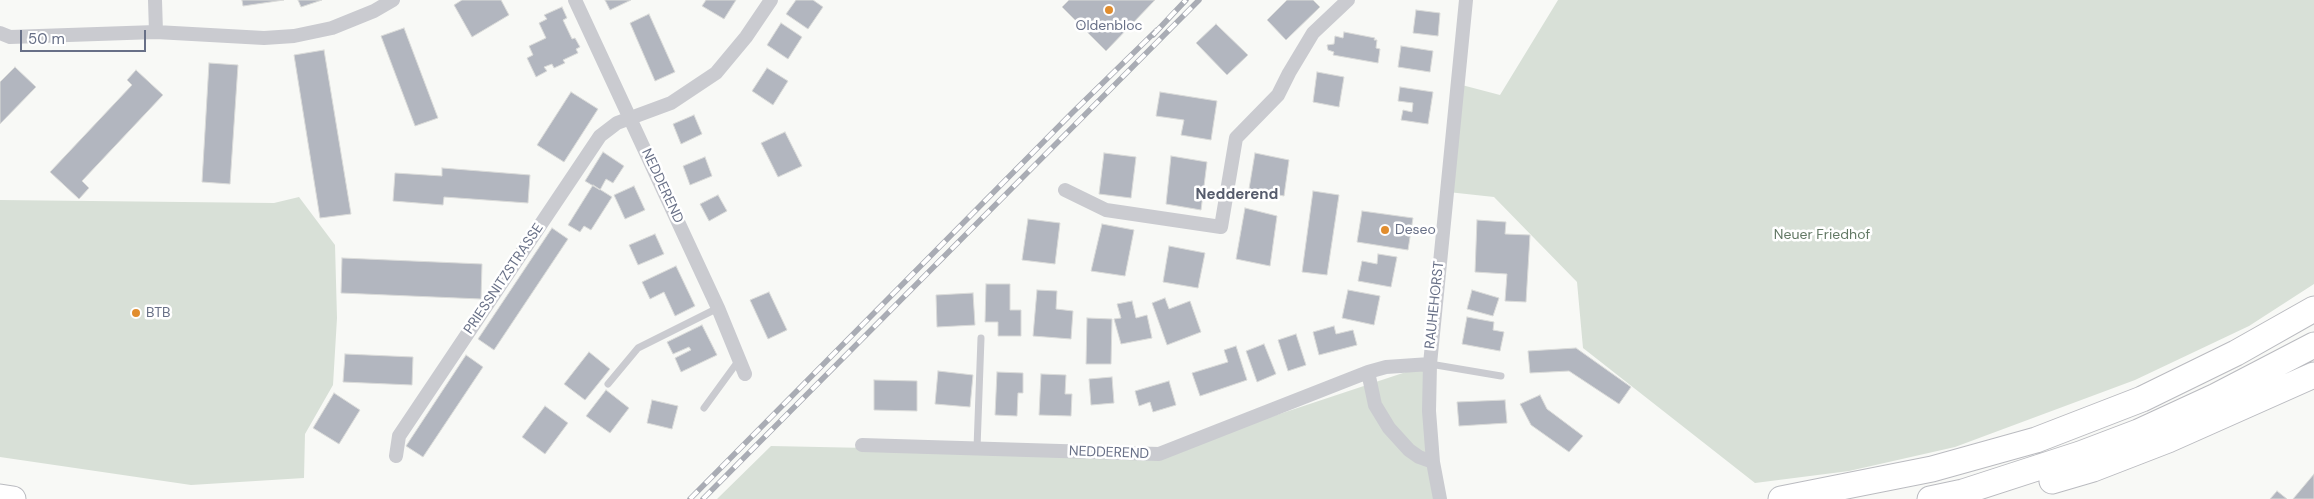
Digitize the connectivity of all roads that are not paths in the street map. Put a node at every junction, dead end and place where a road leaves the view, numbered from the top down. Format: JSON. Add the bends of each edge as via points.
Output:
{"nodes":[{"id":1,"x":155,"y":0,"type":"edge"},
{"id":2,"x":393,"y":0,"type":"edge"},
{"id":3,"x":575,"y":0,"type":"edge"},
{"id":4,"x":771,"y":0,"type":"edge"},
{"id":5,"x":1348,"y":0,"type":"edge"},
{"id":6,"x":1466,"y":0,"type":"edge"},
{"id":7,"x":156,"y":32,"type":"junction"},
{"id":8,"x":3,"y":37,"type":"edge"},
{"id":9,"x":631,"y":118,"type":"junction"},
{"id":10,"x":1066,"y":190,"type":"dead end"},
{"id":11,"x":718,"y":308,"type":"junction"},
{"id":12,"x":2314,"y":309,"type":"edge"},
{"id":13,"x":981,"y":338,"type":"dead end"},
{"id":14,"x":2314,"y":344,"type":"edge"},
{"id":15,"x":739,"y":360,"type":"junction"},
{"id":16,"x":1430,"y":364,"type":"junction"},
{"id":17,"x":1368,"y":372,"type":"junction"},
{"id":18,"x":745,"y":374,"type":"dead end"},
{"id":19,"x":2314,"y":375,"type":"edge"},
{"id":20,"x":1501,"y":376,"type":"dead end"},
{"id":21,"x":608,"y":384,"type":"dead end"},
{"id":22,"x":704,"y":408,"type":"dead end"},
{"id":23,"x":862,"y":445,"type":"dead end"},
{"id":24,"x":977,"y":448,"type":"junction"},
{"id":25,"x":396,"y":456,"type":"dead end"},
{"id":26,"x":1433,"y":462,"type":"junction"},
{"id":27,"x":1963,"y":492,"type":"junction"},
{"id":28,"x":0,"y":497,"type":"edge"},
{"id":29,"x":13,"y":499,"type":"edge"},
{"id":30,"x":1440,"y":499,"type":"edge"},
{"id":31,"x":1781,"y":499,"type":"edge"},
{"id":32,"x":1930,"y":499,"type":"edge"}],
"edges":[{"from":1,"to":7,"type":"street"},
{"from":2,"to":7,"type":"street","via":[[352,20],[313,33],[264,38]]},
{"from":3,"to":9,"type":"street","name":"NEDDEREND"},
{"from":4,"to":9,"type":"street","name":"PRIESSNITZSTRASSE","via":[[716,73],[671,103]]},
{"from":5,"to":10,"type":"street","via":[[1314,33],[1278,95],[1236,138],[1221,227],[1106,210]]},
{"from":6,"to":16,"type":"street","name":"RAUHEHORST"},
{"from":7,"to":8,"type":"street"},
{"from":9,"to":11,"type":"street","name":"NEDDEREND"},
{"from":9,"to":25,"type":"street","name":"PRIESSNITZSTRASSE","via":[[617,123],[600,136],[399,436]]},
{"from":11,"to":15,"type":"street","name":"NEDDEREND"},
{"from":11,"to":21,"type":"lane","via":[[638,348]]},
{"from":12,"to":31,"type":"highway","via":[[2142,400],[2036,440],[1932,469]]},
{"from":13,"to":24,"type":"lane"},
{"from":14,"to":27,"type":"highway","via":[[2216,396],[2138,432]]},
{"from":15,"to":18,"type":"street","name":"NEDDEREND"},
{"from":15,"to":22,"type":"lane"},
{"from":16,"to":17,"type":"street","name":"NEDDEREND","via":[[1386,367]]},
{"from":16,"to":20,"type":"lane"},
{"from":16,"to":26,"type":"street","name":"RAUHEHORST"},
{"from":17,"to":24,"type":"street","name":"NEDDEREND","via":[[1159,454]]},
{"from":17,"to":26,"type":"street","via":[[1375,406],[1389,428],[1419,457]]},
{"from":19,"to":27,"type":"highway","via":[[2168,440],[2093,469],[2032,487]]},
{"from":23,"to":24,"type":"street","name":"NEDDEREND"},
{"from":26,"to":30,"type":"street","name":"RAUHEHORST"},
{"from":27,"to":32,"type":"highway"},
{"from":28,"to":29,"type":"highway"}]}
